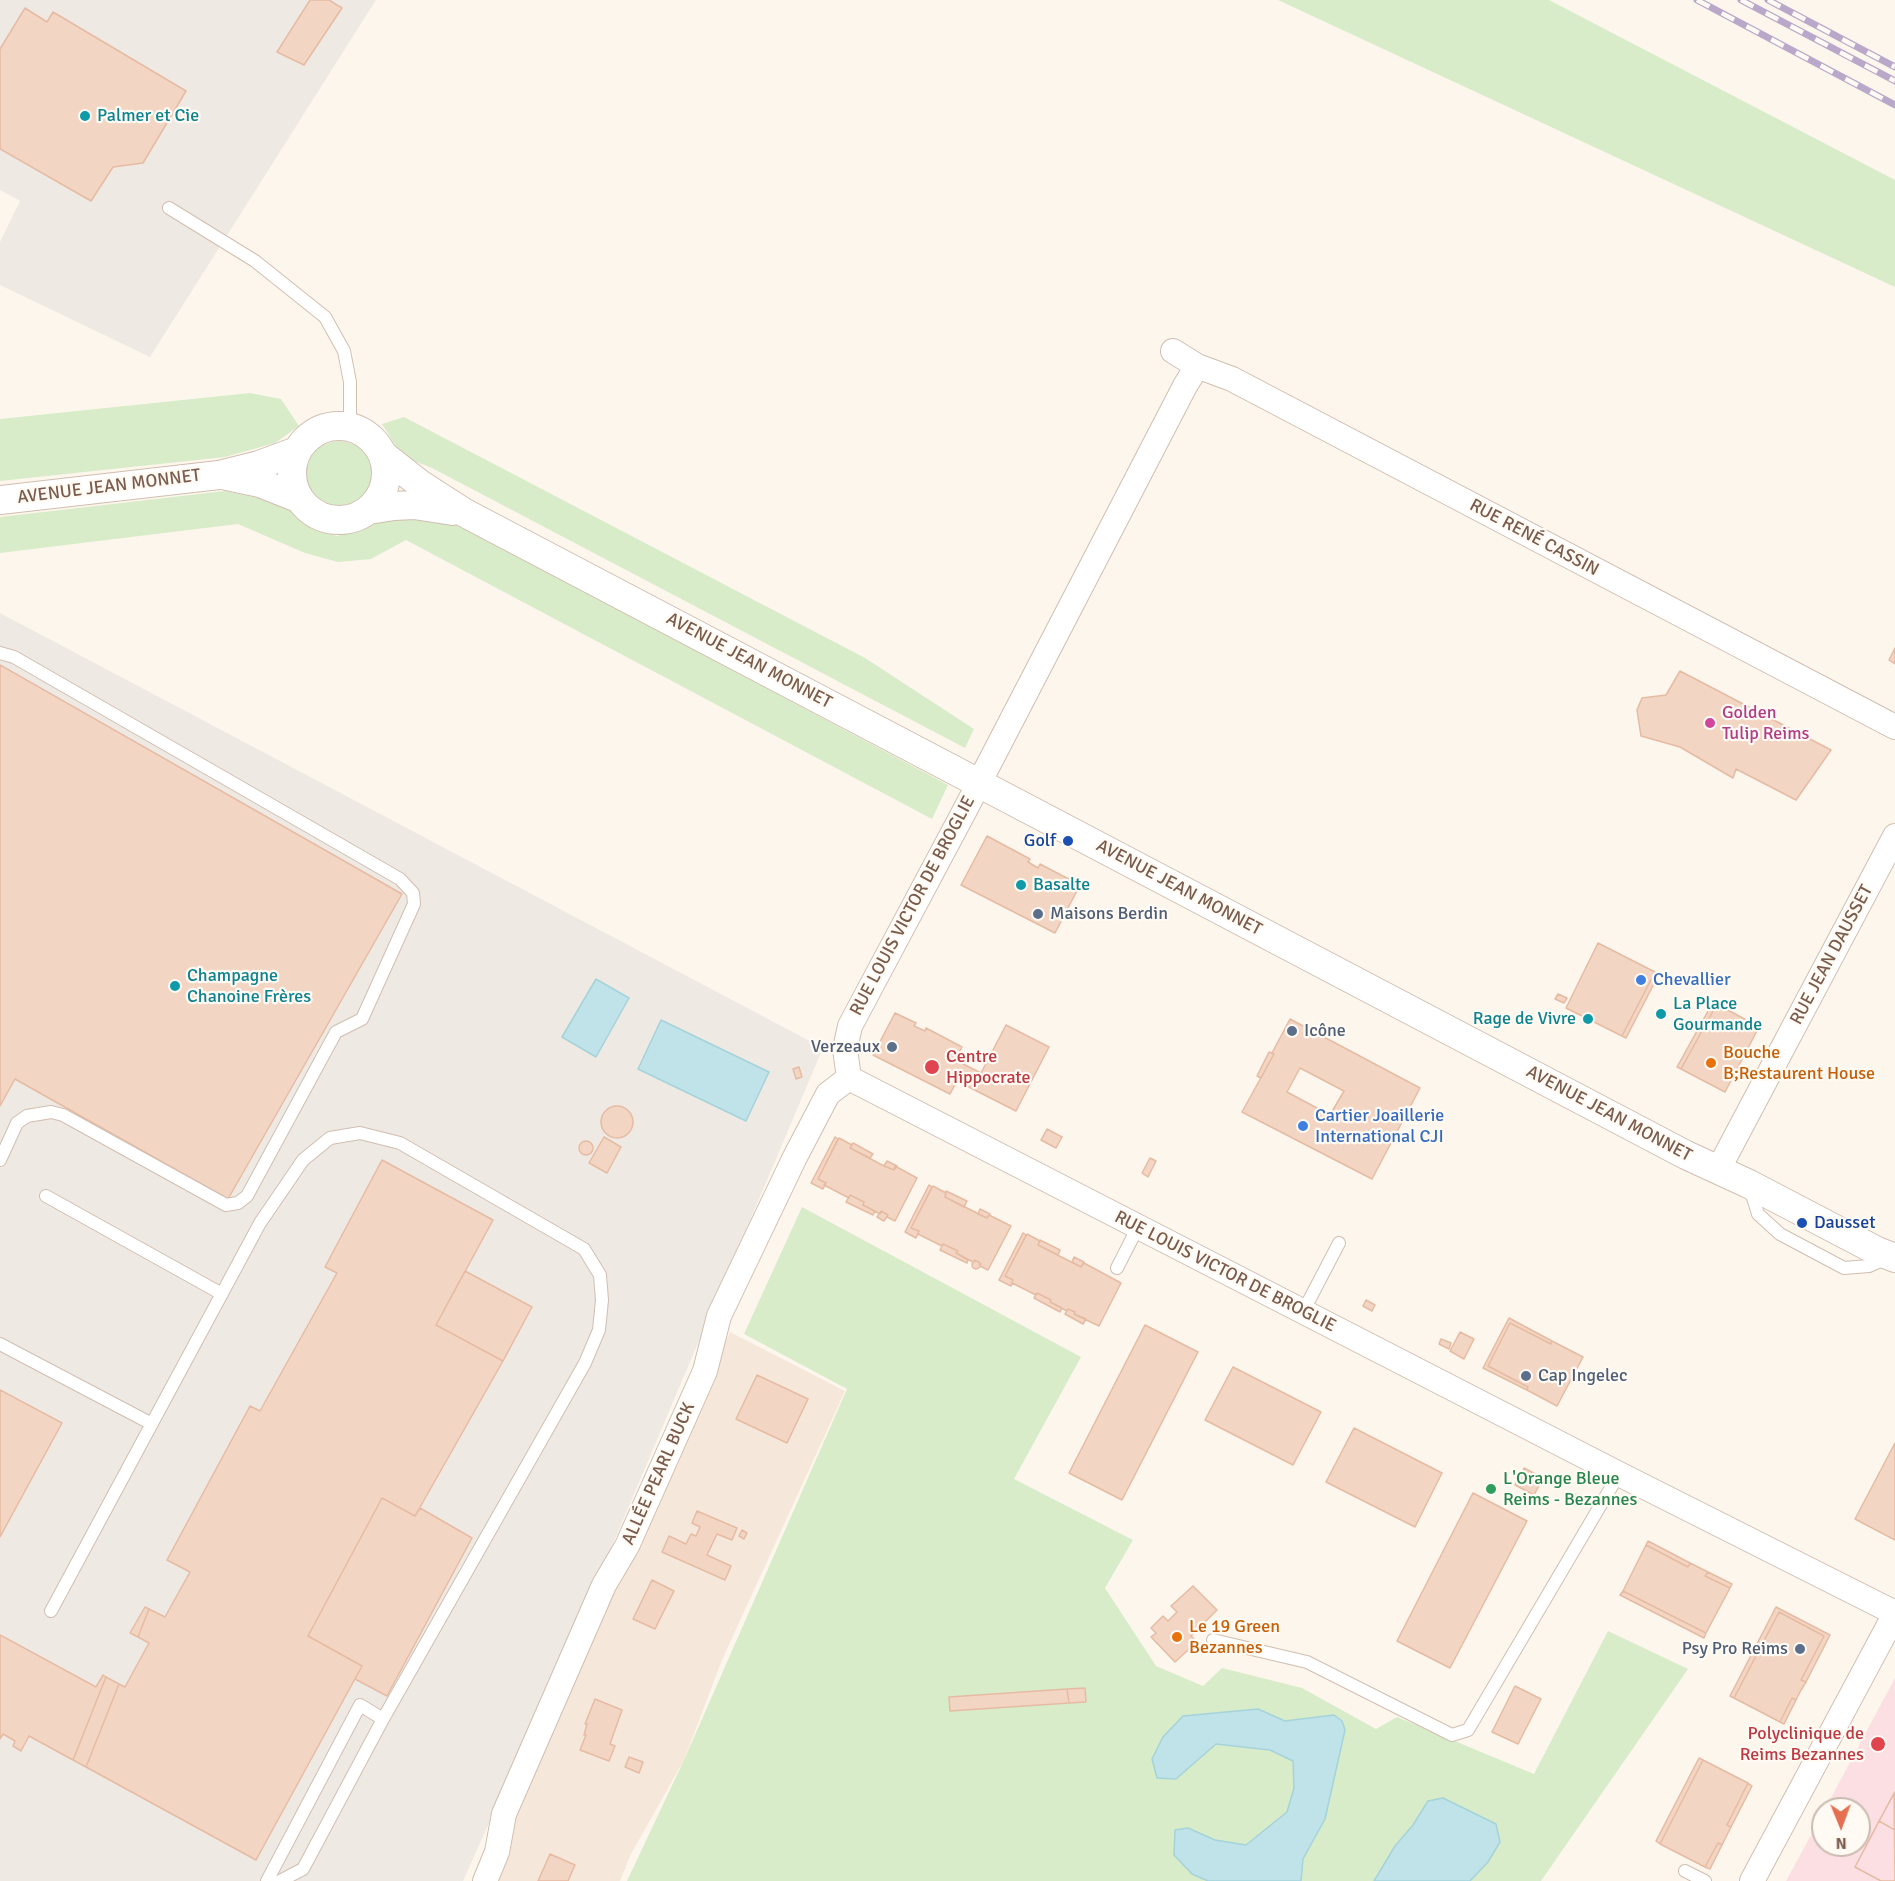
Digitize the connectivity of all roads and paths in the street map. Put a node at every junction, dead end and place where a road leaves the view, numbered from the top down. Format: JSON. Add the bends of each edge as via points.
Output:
{"nodes":[{"id":1,"x":169,"y":208,"type":"dead end"},
{"id":2,"x":1173,"y":351,"type":"dead end"},
{"id":3,"x":1197,"y":366,"type":"junction"},
{"id":4,"x":350,"y":427,"type":"junction"},
{"id":5,"x":297,"y":451,"type":"junction"},
{"id":6,"x":383,"y":455,"type":"junction"},
{"id":7,"x":219,"y":475,"type":"junction"},
{"id":8,"x":298,"y":498,"type":"junction"},
{"id":9,"x":0,"y":500,"type":"edge"},
{"id":10,"x":369,"y":510,"type":"junction"},
{"id":11,"x":465,"y":513,"type":"junction"},
{"id":12,"x":0,"y":652,"type":"edge"},
{"id":13,"x":1895,"y":727,"type":"edge"},
{"id":14,"x":978,"y":782,"type":"junction"},
{"id":15,"x":1895,"y":836,"type":"edge"},
{"id":16,"x":849,"y":1078,"type":"junction"},
{"id":17,"x":0,"y":1160,"type":"edge"},
{"id":18,"x":1718,"y":1170,"type":"junction"},
{"id":19,"x":46,"y":1196,"type":"dead end"},
{"id":20,"x":1138,"y":1227,"type":"junction"},
{"id":21,"x":1339,"y":1243,"type":"dead end"},
{"id":22,"x":1892,"y":1257,"type":"edge"},
{"id":23,"x":1117,"y":1268,"type":"dead end"},
{"id":24,"x":222,"y":1294,"type":"junction"},
{"id":25,"x":1304,"y":1312,"type":"junction"},
{"id":26,"x":0,"y":1344,"type":"edge"},
{"id":27,"x":152,"y":1424,"type":"junction"},
{"id":28,"x":1619,"y":1474,"type":"junction"},
{"id":29,"x":51,"y":1611,"type":"dead end"},
{"id":30,"x":1895,"y":1614,"type":"edge"},
{"id":31,"x":1213,"y":1640,"type":"dead end"},
{"id":32,"x":383,"y":1719,"type":"junction"},
{"id":33,"x":1685,"y":1871,"type":"dead end"},
{"id":34,"x":267,"y":1881,"type":"edge"},
{"id":35,"x":280,"y":1881,"type":"edge"},
{"id":36,"x":485,"y":1881,"type":"edge"},
{"id":37,"x":1705,"y":1881,"type":"edge"},
{"id":38,"x":1752,"y":1881,"type":"edge"}],
"edges":[{"from":1,"to":4,"type":"lane","via":[[255,261],[325,317],[344,351],[351,397]]},
{"from":2,"to":3,"type":"street","name":"RUE RENÉ CASSIN"},
{"from":3,"to":13,"type":"street","name":"RUE RENÉ CASSIN","via":[[1232,379]]},
{"from":3,"to":14,"type":"street","name":"RUE LOUIS VICTOR DE BROGLIE"},
{"from":4,"to":5,"type":"street","via":[[319,430],[306,438]]},
{"from":4,"to":6,"type":"street","via":[[364,432]]},
{"from":5,"to":7,"type":"street","name":"AVENUE JEAN MONNET"},
{"from":5,"to":8,"type":"street","via":[[292,483]]},
{"from":6,"to":10,"type":"street","via":[[385,485]]},
{"from":6,"to":11,"type":"street","name":"AVENUE JEAN MONNET"},
{"from":7,"to":8,"type":"street","name":"AVENUE JEAN MONNET","via":[[260,483]]},
{"from":7,"to":9,"type":"street","name":"AVENUE JEAN MONNET"},
{"from":8,"to":10,"type":"street","via":[[323,518],[339,521]]},
{"from":10,"to":11,"type":"street","name":"AVENUE JEAN MONNET","via":[[414,505]]},
{"from":11,"to":14,"type":"street","name":"AVENUE JEAN MONNET"},
{"from":12,"to":17,"type":"lane","via":[[15,657],[400,879],[413,892],[414,904],[362,1018],[336,1032],[247,1197],[238,1203],[226,1205],[51,1112],[27,1116],[17,1123]]},
{"from":14,"to":16,"type":"street","name":"RUE LOUIS VICTOR DE BROGLIE","via":[[850,1026],[845,1049]]},
{"from":14,"to":18,"type":"street","name":"AVENUE JEAN MONNET"},
{"from":15,"to":18,"type":"street","name":"RUE JEAN DAUSSET"},
{"from":16,"to":20,"type":"street","name":"RUE LOUIS VICTOR DE BROGLIE"},
{"from":16,"to":36,"type":"street","name":"ALLÉE PEARL BUCK","via":[[828,1094],[719,1316],[705,1371],[627,1546],[604,1585],[504,1814],[497,1852]]},
{"from":18,"to":22,"type":"street","name":"AVENUE JEAN MONNET"},
{"from":19,"to":24,"type":"lane"},
{"from":20,"to":23,"type":"lane"},
{"from":20,"to":25,"type":"street","name":"RUE LOUIS VICTOR DE BROGLIE"},
{"from":21,"to":25,"type":"lane"},
{"from":24,"to":27,"type":"lane"},
{"from":24,"to":32,"type":"lane","via":[[260,1223],[303,1160],[330,1138],[360,1133],[400,1143],[584,1250],[600,1275],[599,1330],[585,1363]]},
{"from":25,"to":28,"type":"street","name":"RUE LOUIS VICTOR DE BROGLIE"},
{"from":26,"to":27,"type":"lane"},
{"from":27,"to":29,"type":"lane"},
{"from":28,"to":30,"type":"street","name":"RUE LOUIS VICTOR DE BROGLIE"},
{"from":28,"to":31,"type":"lane","via":[[1468,1730],[1452,1735],[1307,1662]]},
{"from":30,"to":38,"type":"street"},
{"from":32,"to":34,"type":"lane","via":[[360,1704]]},
{"from":32,"to":35,"type":"lane","via":[[303,1869]]},
{"from":33,"to":37,"type":"lane"}]}
